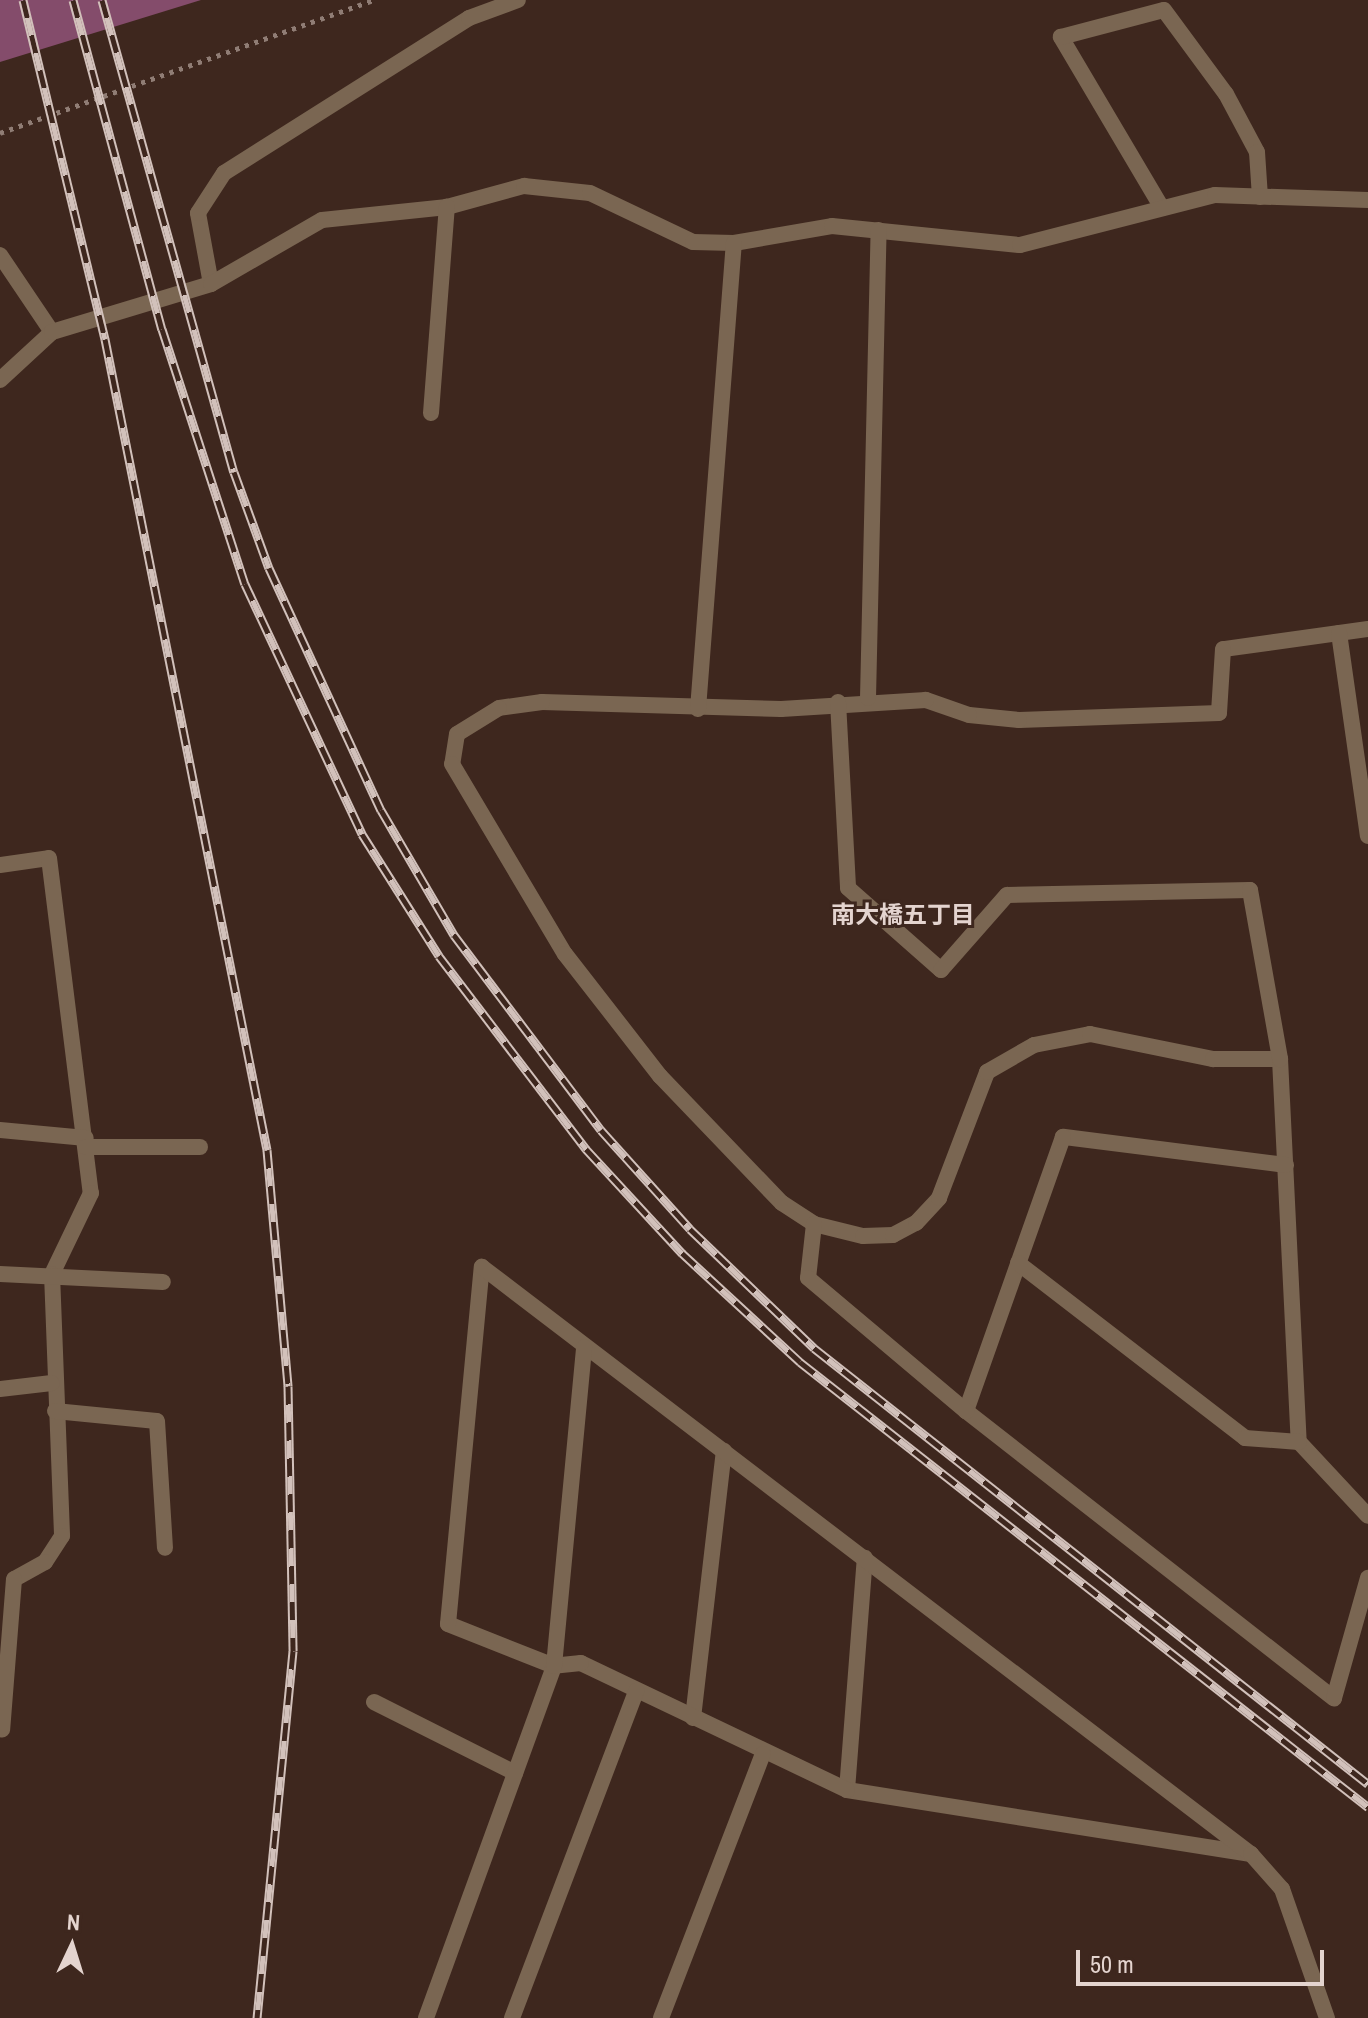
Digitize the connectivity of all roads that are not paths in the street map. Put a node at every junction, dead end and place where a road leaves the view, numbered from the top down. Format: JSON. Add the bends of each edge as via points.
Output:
{"nodes":[{"id":1,"x":518,"y":0,"type":"edge"},
{"id":2,"x":1260,"y":197,"type":"junction"},
{"id":3,"x":1368,"y":200,"type":"edge"},
{"id":4,"x":447,"y":207,"type":"junction"},
{"id":5,"x":1162,"y":208,"type":"junction"},
{"id":6,"x":879,"y":230,"type":"junction"},
{"id":7,"x":734,"y":243,"type":"junction"},
{"id":8,"x":0,"y":255,"type":"edge"},
{"id":9,"x":211,"y":284,"type":"junction"},
{"id":10,"x":52,"y":332,"type":"junction"},
{"id":11,"x":0,"y":380,"type":"edge"},
{"id":12,"x":431,"y":413,"type":"dead end"},
{"id":13,"x":1368,"y":629,"type":"edge"},
{"id":14,"x":1339,"y":633,"type":"junction"},
{"id":15,"x":868,"y":698,"type":"junction"},
{"id":16,"x":838,"y":702,"type":"junction"},
{"id":17,"x":698,"y":709,"type":"junction"},
{"id":18,"x":1368,"y":836,"type":"edge"},
{"id":19,"x":0,"y":865,"type":"edge"},
{"id":20,"x":1280,"y":1059,"type":"junction"},
{"id":21,"x":0,"y":1130,"type":"edge"},
{"id":22,"x":86,"y":1143,"type":"junction"},
{"id":23,"x":200,"y":1147,"type":"dead end"},
{"id":24,"x":1286,"y":1165,"type":"junction"},
{"id":25,"x":814,"y":1224,"type":"junction"},
{"id":26,"x":1018,"y":1263,"type":"junction"},
{"id":27,"x":0,"y":1274,"type":"edge"},
{"id":28,"x":52,"y":1274,"type":"junction"},
{"id":29,"x":163,"y":1282,"type":"dead end"},
{"id":30,"x":584,"y":1347,"type":"junction"},
{"id":31,"x":52,"y":1383,"type":"junction"},
{"id":32,"x":0,"y":1389,"type":"edge"},
{"id":33,"x":55,"y":1411,"type":"junction"},
{"id":34,"x":966,"y":1411,"type":"junction"},
{"id":35,"x":1299,"y":1442,"type":"junction"},
{"id":36,"x":724,"y":1451,"type":"junction"},
{"id":37,"x":1368,"y":1516,"type":"edge"},
{"id":38,"x":165,"y":1548,"type":"dead end"},
{"id":39,"x":865,"y":1558,"type":"junction"},
{"id":40,"x":1368,"y":1578,"type":"edge"},
{"id":41,"x":1362,"y":1639,"type":"edge"},
{"id":42,"x":2,"y":1648,"type":"edge"},
{"id":43,"x":554,"y":1666,"type":"junction"},
{"id":44,"x":636,"y":1691,"type":"junction"},
{"id":45,"x":374,"y":1702,"type":"dead end"},
{"id":46,"x":693,"y":1718,"type":"junction"},
{"id":47,"x":2,"y":1730,"type":"dead end"},
{"id":48,"x":763,"y":1754,"type":"junction"},
{"id":49,"x":515,"y":1773,"type":"junction"},
{"id":50,"x":847,"y":1790,"type":"junction"},
{"id":51,"x":1251,"y":1854,"type":"junction"},
{"id":52,"x":426,"y":2018,"type":"edge"},
{"id":53,"x":512,"y":2018,"type":"edge"},
{"id":54,"x":661,"y":2018,"type":"edge"},
{"id":55,"x":1327,"y":2018,"type":"edge"}],
"edges":[{"from":1,"to":9,"type":"street","via":[[469,18],[224,173],[198,213]]},
{"from":2,"to":3,"type":"street"},
{"from":2,"to":5,"type":"street","via":[[1215,195]]},
{"from":2,"to":5,"type":"street","via":[[1257,152],[1226,94],[1164,10],[1061,37]]},
{"from":4,"to":7,"type":"street","via":[[524,186],[590,193],[693,242]]},
{"from":4,"to":9,"type":"street","via":[[322,220]]},
{"from":4,"to":12,"type":"street"},
{"from":5,"to":6,"type":"street","via":[[1020,245]]},
{"from":6,"to":7,"type":"street","via":[[832,226]]},
{"from":6,"to":15,"type":"street"},
{"from":7,"to":17,"type":"street"},
{"from":8,"to":10,"type":"street"},
{"from":9,"to":10,"type":"street"},
{"from":10,"to":11,"type":"street"},
{"from":13,"to":14,"type":"street"},
{"from":14,"to":15,"type":"street","via":[[1223,649],[1219,713],[1019,720],[969,715],[926,700]]},
{"from":14,"to":18,"type":"street"},
{"from":15,"to":16,"type":"street"},
{"from":16,"to":17,"type":"street"},
{"from":16,"to":20,"type":"street","via":[[848,888],[941,970],[1007,895],[1250,890]]},
{"from":17,"to":25,"type":"street","via":[[542,702],[499,708],[457,734],[452,764],[565,954],[660,1076],[782,1203]]},
{"from":19,"to":22,"type":"street","via":[[49,858]]},
{"from":20,"to":24,"type":"street"},
{"from":20,"to":25,"type":"street","via":[[1213,1059],[1090,1034],[1034,1045],[987,1072],[939,1198],[916,1223],[893,1235],[863,1236]]},
{"from":21,"to":22,"type":"street"},
{"from":22,"to":23,"type":"street"},
{"from":22,"to":28,"type":"street","via":[[91,1193]]},
{"from":24,"to":26,"type":"street","via":[[1063,1137]]},
{"from":24,"to":35,"type":"street"},
{"from":25,"to":34,"type":"street","via":[[808,1278]]},
{"from":26,"to":34,"type":"street"},
{"from":26,"to":35,"type":"street","via":[[1245,1438]]},
{"from":27,"to":28,"type":"street"},
{"from":28,"to":29,"type":"street"},
{"from":28,"to":31,"type":"street"},
{"from":30,"to":36,"type":"street"},
{"from":30,"to":43,"type":"street"},
{"from":30,"to":43,"type":"street","via":[[482,1267],[448,1624]]},
{"from":31,"to":32,"type":"street"},
{"from":31,"to":33,"type":"street"},
{"from":33,"to":38,"type":"street","via":[[157,1421]]},
{"from":33,"to":42,"type":"street","via":[[62,1536],[45,1562],[14,1579]]},
{"from":34,"to":41,"type":"street","via":[[1334,1698]]},
{"from":35,"to":37,"type":"street"},
{"from":36,"to":39,"type":"street"},
{"from":36,"to":46,"type":"street"},
{"from":39,"to":50,"type":"street"},
{"from":39,"to":51,"type":"street"},
{"from":40,"to":41,"type":"street"},
{"from":42,"to":47,"type":"street"},
{"from":43,"to":44,"type":"street","via":[[581,1663]]},
{"from":43,"to":49,"type":"street"},
{"from":44,"to":46,"type":"street"},
{"from":44,"to":53,"type":"street"},
{"from":45,"to":49,"type":"street"},
{"from":46,"to":48,"type":"street"},
{"from":48,"to":50,"type":"street"},
{"from":48,"to":54,"type":"street"},
{"from":49,"to":52,"type":"street"},
{"from":50,"to":51,"type":"street"},
{"from":51,"to":55,"type":"street","via":[[1282,1889]]}]}
